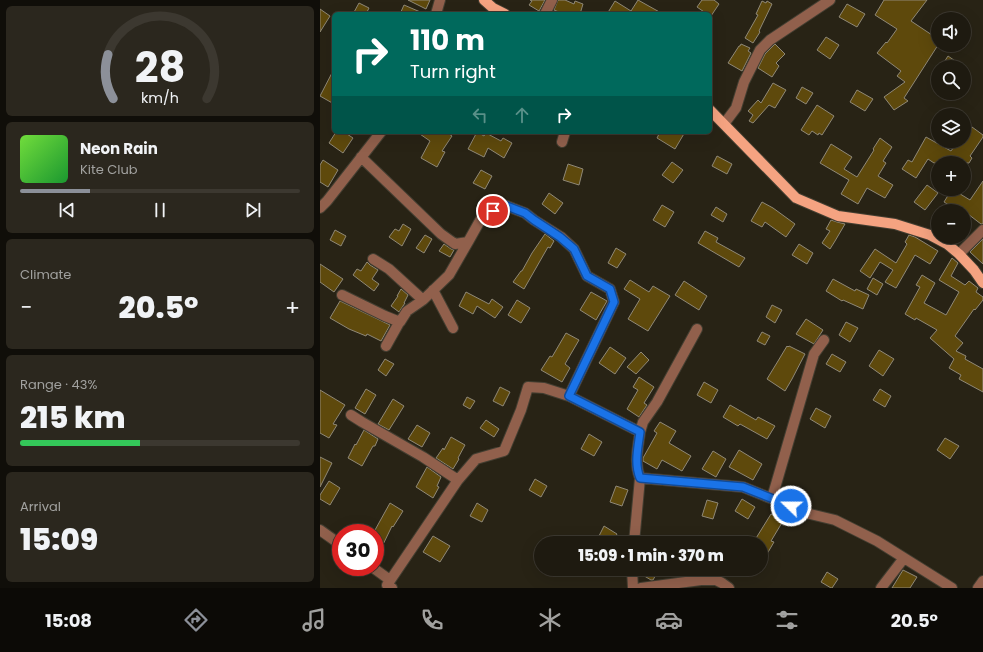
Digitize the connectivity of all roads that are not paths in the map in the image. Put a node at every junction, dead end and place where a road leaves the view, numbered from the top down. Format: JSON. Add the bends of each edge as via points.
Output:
{"nodes":[{"id":1,"x":440,"y":0,"type":"edge"},
{"id":2,"x":484,"y":0,"type":"edge"},
{"id":3,"x":552,"y":0,"type":"edge"},
{"id":4,"x":830,"y":0,"type":"edge"},
{"id":5,"x":437,"y":12,"type":"edge"},
{"id":6,"x":501,"y":12,"type":"edge"},
{"id":7,"x":546,"y":12,"type":"edge"},
{"id":8,"x":712,"y":112,"type":"edge"},
{"id":9,"x":724,"y":124,"type":"junction"},
{"id":10,"x":379,"y":134,"type":"edge"},
{"id":11,"x":564,"y":134,"type":"edge"},
{"id":12,"x":562,"y":142,"type":"dead end"},
{"id":13,"x":361,"y":158,"type":"junction"},
{"id":14,"x":322,"y":202,"type":"edge"},
{"id":15,"x":983,"y":230,"type":"edge"},
{"id":16,"x":468,"y":242,"type":"junction"},
{"id":17,"x":959,"y":254,"type":"junction"},
{"id":18,"x":373,"y":259,"type":"dead end"},
{"id":19,"x":983,"y":283,"type":"edge"},
{"id":20,"x":433,"y":290,"type":"junction"},
{"id":21,"x":342,"y":295,"type":"dead end"},
{"id":22,"x":423,"y":300,"type":"junction"},
{"id":23,"x":400,"y":322,"type":"junction"},
{"id":24,"x":453,"y":328,"type":"dead end"},
{"id":25,"x":697,"y":329,"type":"dead end"},
{"id":26,"x":824,"y":340,"type":"dead end"},
{"id":27,"x":386,"y":346,"type":"dead end"},
{"id":28,"x":569,"y":396,"type":"junction"},
{"id":29,"x":351,"y":415,"type":"dead end"},
{"id":30,"x":640,"y":432,"type":"junction"},
{"id":31,"x":640,"y":478,"type":"junction"},
{"id":32,"x":458,"y":480,"type":"junction"},
{"id":33,"x":772,"y":498,"type":"junction"},
{"id":34,"x":320,"y":530,"type":"edge"},
{"id":35,"x":635,"y":536,"type":"edge"},
{"id":36,"x":332,"y":539,"type":"edge"},
{"id":37,"x":904,"y":558,"type":"junction"},
{"id":38,"x":380,"y":576,"type":"edge"},
{"id":39,"x":632,"y":576,"type":"edge"},
{"id":40,"x":983,"y":581,"type":"edge"},
{"id":41,"x":389,"y":585,"type":"edge"},
{"id":42,"x":633,"y":588,"type":"edge"},
{"id":43,"x":641,"y":588,"type":"edge"},
{"id":44,"x":729,"y":588,"type":"edge"},
{"id":45,"x":881,"y":588,"type":"edge"},
{"id":46,"x":952,"y":588,"type":"edge"},
{"id":47,"x":978,"y":588,"type":"edge"}],
"edges":[{"from":1,"to":5,"type":"street"},
{"from":2,"to":6,"type":"main road"},
{"from":3,"to":7,"type":"street"},
{"from":4,"to":9,"type":"street","via":[[770,40],[760,50],[744,82],[736,108]]},
{"from":8,"to":9,"type":"main road"},
{"from":9,"to":17,"type":"main road","via":[[796,198],[838,216],[895,224],[930,235]]},
{"from":10,"to":13,"type":"street"},
{"from":11,"to":12,"type":"street"},
{"from":13,"to":14,"type":"street"},
{"from":13,"to":16,"type":"street","via":[[441,234],[454,244]]},
{"from":15,"to":17,"type":"street"},
{"from":16,"to":20,"type":"street","via":[[449,275]]},
{"from":16,"to":28,"type":"street","via":[[482,218],[504,205],[525,213],[560,237],[574,249],[587,276],[610,289],[614,302]]},
{"from":17,"to":19,"type":"main road"},
{"from":18,"to":22,"type":"street","via":[[389,268]]},
{"from":20,"to":22,"type":"street"},
{"from":20,"to":24,"type":"street"},
{"from":21,"to":23,"type":"street"},
{"from":22,"to":23,"type":"street","via":[[407,311]]},
{"from":23,"to":27,"type":"street"},
{"from":25,"to":30,"type":"street","via":[[657,402],[642,422]]},
{"from":26,"to":33,"type":"street","via":[[814,354]]},
{"from":28,"to":30,"type":"street"},
{"from":28,"to":32,"type":"street","via":[[528,386],[504,451],[476,459]]},
{"from":29,"to":32,"type":"street"},
{"from":30,"to":31,"type":"street","via":[[637,471]]},
{"from":31,"to":33,"type":"street","via":[[743,487]]},
{"from":31,"to":35,"type":"street"},
{"from":32,"to":41,"type":"street"},
{"from":33,"to":37,"type":"street","via":[[810,514],[835,520]]},
{"from":34,"to":36,"type":"street"},
{"from":37,"to":45,"type":"street"},
{"from":37,"to":46,"type":"street"},
{"from":38,"to":41,"type":"street"},
{"from":39,"to":42,"type":"street"},
{"from":40,"to":47,"type":"street"},
{"from":43,"to":44,"type":"street","via":[[716,580]]}]}
